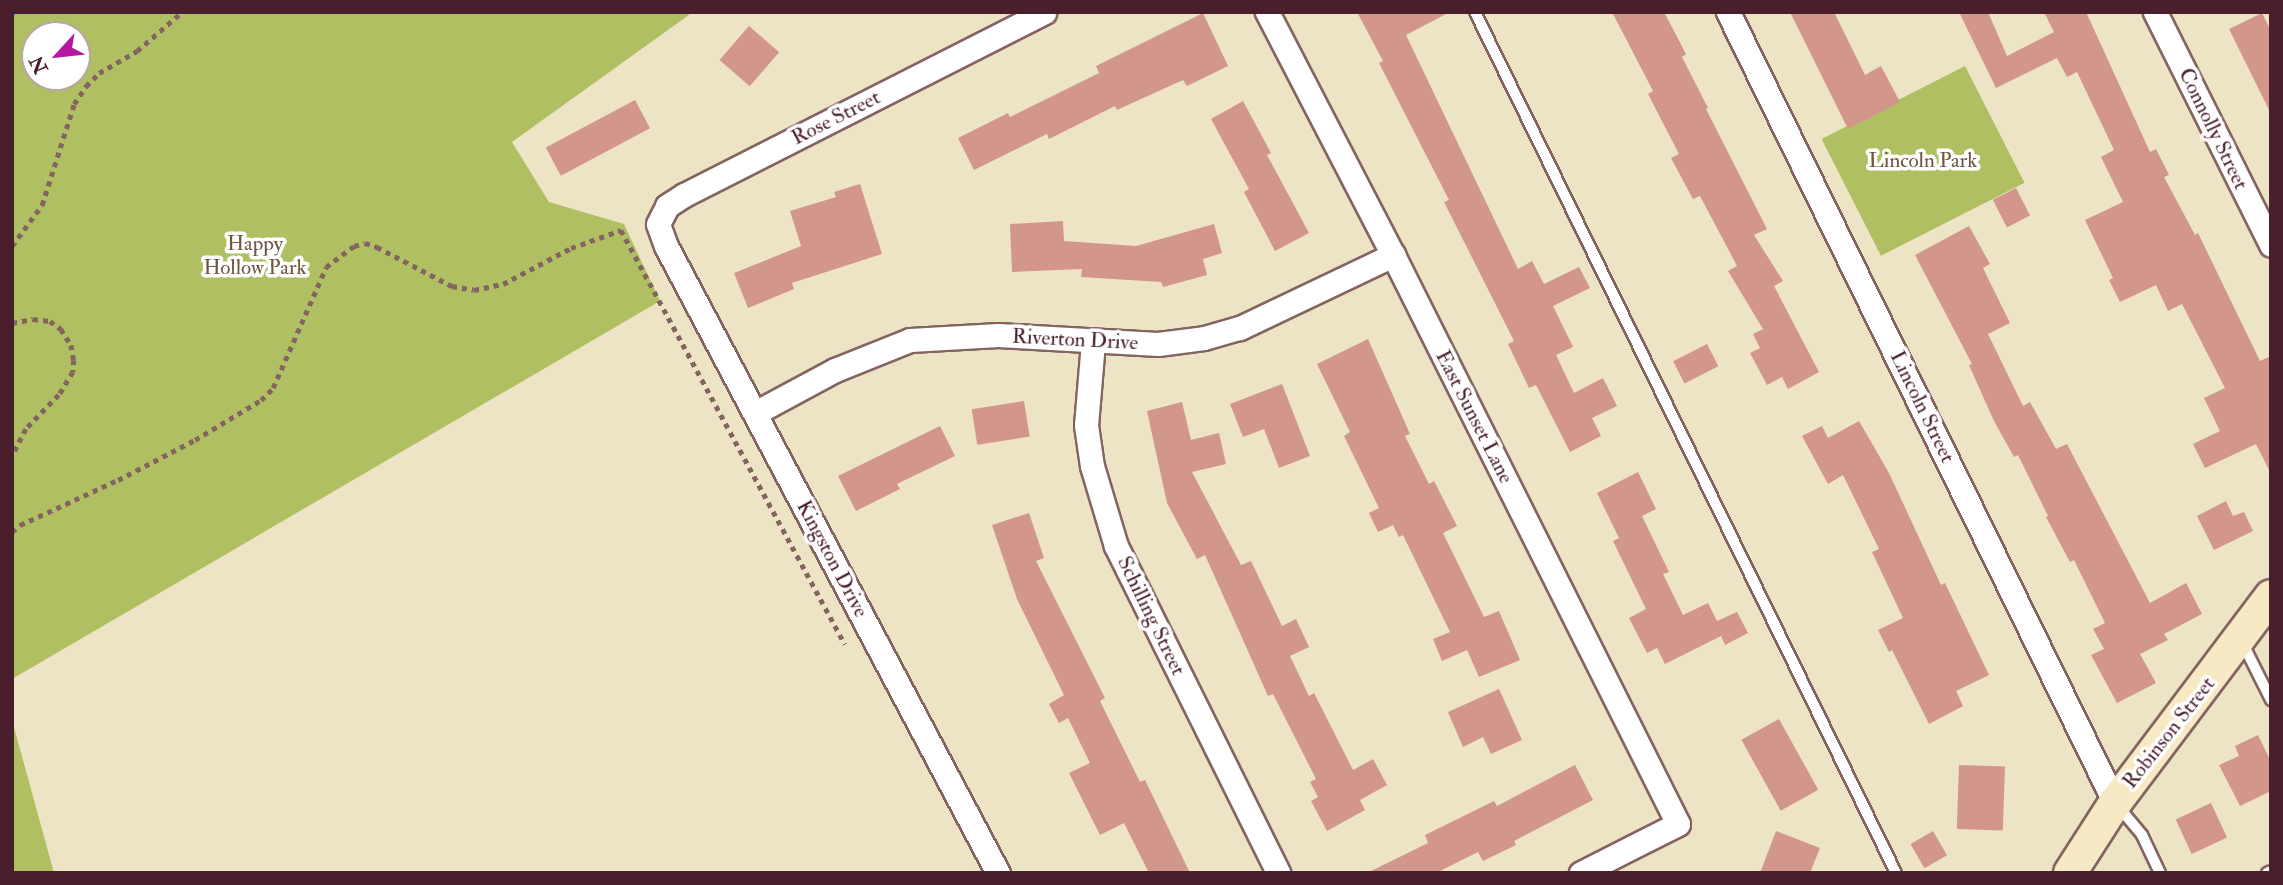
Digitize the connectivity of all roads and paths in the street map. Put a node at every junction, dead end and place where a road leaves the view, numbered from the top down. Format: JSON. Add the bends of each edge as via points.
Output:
{"nodes":[{"id":1,"x":182,"y":12,"type":"edge"},
{"id":2,"x":1044,"y":12,"type":"edge"},
{"id":3,"x":1267,"y":12,"type":"edge"},
{"id":4,"x":1475,"y":12,"type":"edge"},
{"id":5,"x":1728,"y":12,"type":"edge"},
{"id":6,"x":2155,"y":12,"type":"edge"},
{"id":7,"x":13,"y":244,"type":"edge"},
{"id":8,"x":2271,"y":245,"type":"edge"},
{"id":9,"x":666,"y":246,"type":"joint"},
{"id":10,"x":1393,"y":255,"type":"junction"},
{"id":11,"x":12,"y":323,"type":"edge"},
{"id":12,"x":1093,"y":342,"type":"junction"},
{"id":13,"x":755,"y":413,"type":"junction"},
{"id":14,"x":12,"y":457,"type":"edge"},
{"id":15,"x":12,"y":532,"type":"edge"},
{"id":16,"x":2271,"y":596,"type":"edge"},
{"id":17,"x":2241,"y":639,"type":"junction"},
{"id":18,"x":850,"y":652,"type":"dead end"},
{"id":19,"x":2271,"y":699,"type":"edge"},
{"id":20,"x":2115,"y":803,"type":"junction"},
{"id":21,"x":998,"y":873,"type":"edge"},
{"id":22,"x":1278,"y":873,"type":"edge"},
{"id":23,"x":1581,"y":873,"type":"edge"},
{"id":24,"x":1896,"y":873,"type":"edge"},
{"id":25,"x":2070,"y":873,"type":"edge"},
{"id":26,"x":2160,"y":873,"type":"edge"}],
"edges":[{"from":1,"to":7,"type":"path","via":[[86,86],[74,104],[42,205]]},
{"from":2,"to":9,"type":"street","name":"Rose Street","via":[[684,195],[667,206],[658,223]]},
{"from":3,"to":10,"type":"street","name":"East Sunset Lane"},
{"from":4,"to":24,"type":"lane"},
{"from":5,"to":20,"type":"street","name":"Lincoln Street"},
{"from":6,"to":8,"type":"street","name":"Connolly Street"},
{"from":9,"to":13,"type":"street","name":"Kingston Drive"},
{"from":10,"to":12,"type":"street","name":"Riverton Drive","via":[[1240,328],[1158,344]]},
{"from":10,"to":23,"type":"street","name":"East Sunset Lane","via":[[1678,824]]},
{"from":11,"to":14,"type":"path","via":[[50,321],[71,345],[74,360],[73,372],[59,395],[26,429]]},
{"from":12,"to":13,"type":"street","name":"Riverton Drive","via":[[998,335],[910,340],[835,370]]},
{"from":12,"to":22,"type":"street","name":"Schilling Street","via":[[1086,425],[1092,466],[1116,546]]},
{"from":13,"to":21,"type":"street","name":"Kingston Drive"},
{"from":15,"to":18,"type":"path","via":[[205,434],[261,400],[273,388],[326,267],[354,246],[377,247],[452,286],[474,290],[503,284],[570,248],[621,230]]},
{"from":16,"to":17,"type":"street","name":"Robinson Street"},
{"from":17,"to":19,"type":"lane"},
{"from":17,"to":20,"type":"street","name":"Robinson Street"},
{"from":20,"to":25,"type":"street","name":"Robinson Street"},
{"from":20,"to":26,"type":"lane","via":[[2142,835]]}]}
